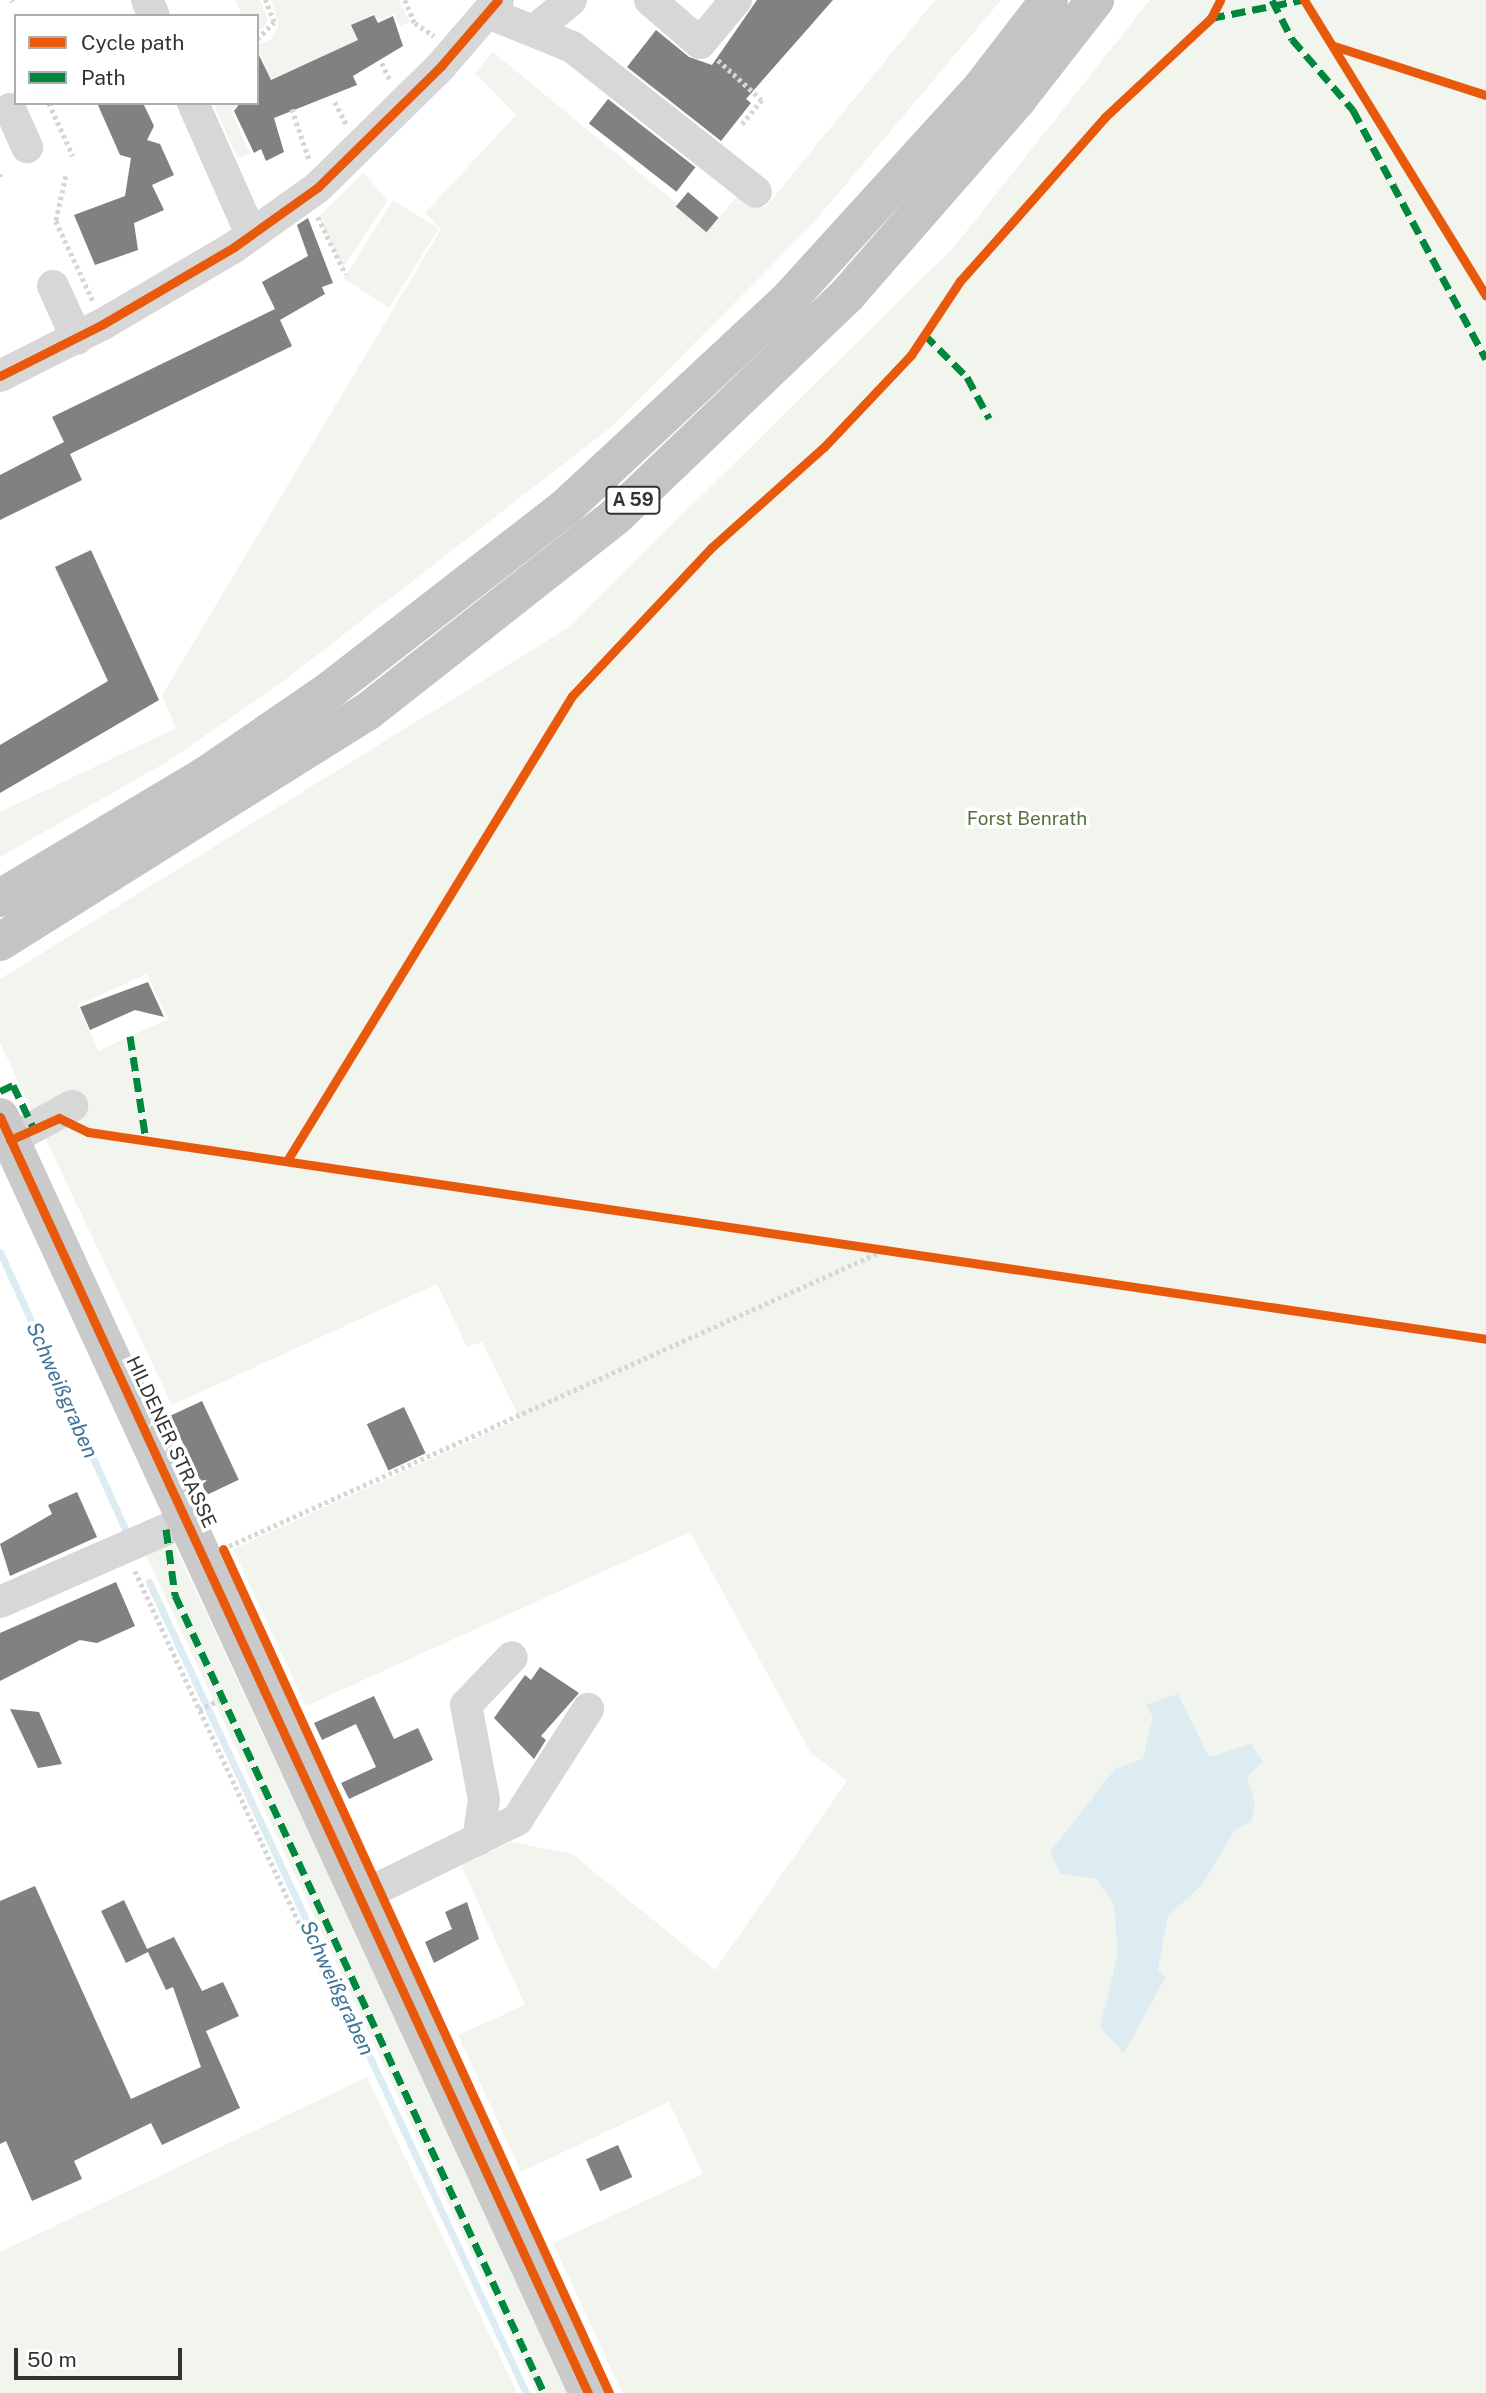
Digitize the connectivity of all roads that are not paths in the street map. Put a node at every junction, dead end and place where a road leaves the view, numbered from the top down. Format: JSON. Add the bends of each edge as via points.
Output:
{"nodes":[{"id":1,"x":571,"y":0,"type":"edge"},
{"id":2,"x":650,"y":0,"type":"edge"},
{"id":3,"x":736,"y":0,"type":"edge"},
{"id":4,"x":1049,"y":0,"type":"edge"},
{"id":5,"x":1095,"y":0,"type":"edge"},
{"id":6,"x":493,"y":6,"type":"edge"},
{"id":7,"x":535,"y":30,"type":"junction"},
{"id":8,"x":194,"y":105,"type":"edge"},
{"id":9,"x":10,"y":109,"type":"dead end"},
{"id":10,"x":27,"y":147,"type":"dead end"},
{"id":11,"x":756,"y":192,"type":"dead end"},
{"id":12,"x":251,"y":233,"type":"junction"},
{"id":13,"x":53,"y":286,"type":"dead end"},
{"id":14,"x":90,"y":332,"type":"junction"},
{"id":15,"x":0,"y":376,"type":"edge"},
{"id":16,"x":0,"y":898,"type":"edge"},
{"id":17,"x":0,"y":942,"type":"edge"},
{"id":18,"x":72,"y":1106,"type":"dead end"},
{"id":19,"x":5,"y":1128,"type":"edge"},
{"id":20,"x":203,"y":1528,"type":"junction"},
{"id":21,"x":0,"y":1602,"type":"edge"},
{"id":22,"x":512,"y":1657,"type":"dead end"},
{"id":23,"x":588,"y":1709,"type":"dead end"},
{"id":24,"x":478,"y":1840,"type":"junction"},
{"id":25,"x":362,"y":1896,"type":"junction"},
{"id":26,"x":588,"y":2393,"type":"edge"}],
"edges":[{"from":1,"to":7,"type":"street"},
{"from":2,"to":3,"type":"street","via":[[700,43]]},
{"from":4,"to":16,"type":"highway","number":"A 59","via":[[981,88],[790,298],[566,507],[330,690],[59,866]]},
{"from":5,"to":17,"type":"highway","number":"A 59","via":[[1017,100],[848,293],[616,516],[367,712],[80,898]]},
{"from":6,"to":7,"type":"street"},
{"from":6,"to":12,"type":"street","via":[[455,51],[309,193]]},
{"from":7,"to":11,"type":"street","via":[[572,47]]},
{"from":8,"to":12,"type":"street"},
{"from":9,"to":10,"type":"street"},
{"from":12,"to":14,"type":"street"},
{"from":13,"to":14,"type":"street"},
{"from":14,"to":15,"type":"street"},
{"from":18,"to":19,"type":"street"},
{"from":19,"to":20,"type":"main road","name":"HILDENER STRASSE"},
{"from":20,"to":21,"type":"street","via":[[125,1548]]},
{"from":20,"to":25,"type":"main road","name":"HILDENER STRASSE"},
{"from":22,"to":24,"type":"street","via":[[466,1704],[484,1800]]},
{"from":23,"to":24,"type":"street","via":[[517,1820]]},
{"from":24,"to":25,"type":"street"},
{"from":25,"to":26,"type":"main road","name":"HILDENER STRASSE"}]}
